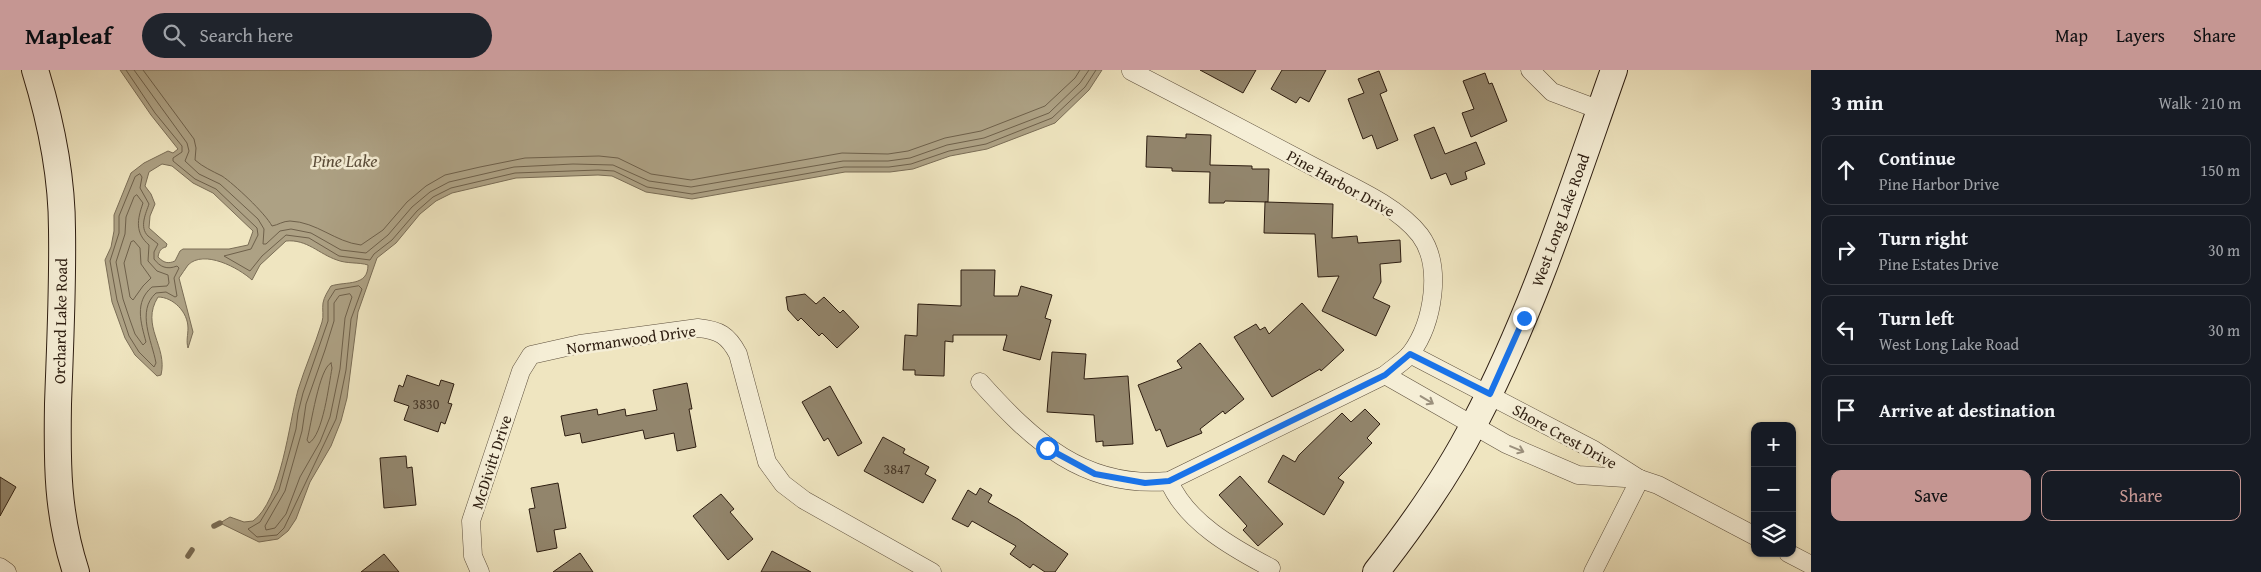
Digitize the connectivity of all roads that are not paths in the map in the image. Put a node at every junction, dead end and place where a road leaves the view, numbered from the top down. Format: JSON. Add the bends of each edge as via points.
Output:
{"nodes":[{"id":1,"x":35,"y":70,"type":"edge"},
{"id":2,"x":1530,"y":70,"type":"edge"},
{"id":3,"x":1614,"y":70,"type":"edge"},
{"id":4,"x":1131,"y":71,"type":"edge"},
{"id":5,"x":1600,"y":110,"type":"junction"},
{"id":6,"x":1410,"y":354,"type":"junction"},
{"id":7,"x":531,"y":355,"type":"joint"},
{"id":8,"x":1385,"y":375,"type":"junction"},
{"id":9,"x":980,"y":382,"type":"dead end"},
{"id":10,"x":1490,"y":394,"type":"junction"},
{"id":11,"x":1474,"y":426,"type":"junction"},
{"id":12,"x":1640,"y":479,"type":"junction"},
{"id":13,"x":1169,"y":481,"type":"junction"},
{"id":14,"x":1751,"y":534,"type":"edge"},
{"id":15,"x":1796,"y":557,"type":"edge"},
{"id":16,"x":1811,"y":565,"type":"edge"},
{"id":17,"x":0,"y":568,"type":"edge"},
{"id":18,"x":1271,"y":568,"type":"dead end"},
{"id":19,"x":7,"y":572,"type":"edge"},
{"id":20,"x":76,"y":572,"type":"edge"},
{"id":21,"x":480,"y":572,"type":"edge"},
{"id":22,"x":932,"y":572,"type":"edge"},
{"id":23,"x":1376,"y":572,"type":"edge"},
{"id":24,"x":1593,"y":572,"type":"edge"}],
"edges":[{"from":1,"to":20,"type":"main road","name":"Orchard Lake Road","via":[[58,170],[62,229],[57,474],[62,521]]},
{"from":2,"to":5,"type":"street","via":[[1552,92]]},
{"from":3,"to":5,"type":"main road","name":"West Long Lake Road"},
{"from":4,"to":6,"type":"street","name":"Pine Harbor Drive","via":[[1328,174],[1405,219],[1420,236],[1429,254],[1434,282],[1430,308]]},
{"from":5,"to":10,"type":"main road","name":"West Long Lake Road","via":[[1524,318]]},
{"from":6,"to":8,"type":"street","name":"Pine Harbor Drive"},
{"from":6,"to":10,"type":"street","name":"Shore Crest Drive"},
{"from":7,"to":21,"type":"street","name":"McDivitt Drive","via":[[521,371],[471,521],[473,556]]},
{"from":7,"to":22,"type":"street","name":"Normanwood Drive","via":[[580,344],[698,328],[714,329],[731,340],[738,354],[767,462],[783,484],[804,500]]},
{"from":8,"to":11,"type":"street","name":"Shore Crest Drive","one_way":true},
{"from":8,"to":13,"type":"street","name":"Pine Harbor Drive"},
{"from":9,"to":13,"type":"street","name":"Pine Harbor Drive","via":[[1014,420],[1047,448],[1095,474],[1145,483]]},
{"from":10,"to":11,"type":"main road","name":"West Long Lake Road"},
{"from":10,"to":12,"type":"street","name":"Shore Crest Drive","via":[[1594,450]]},
{"from":11,"to":12,"type":"street","name":"Shore Crest Drive","one_way":true,"via":[[1506,444],[1578,475]]},
{"from":11,"to":23,"type":"main road","name":"West Long Lake Road","via":[[1450,468]]},
{"from":12,"to":14,"type":"street","name":"Shore Crest Drive","via":[[1658,485]]},
{"from":12,"to":24,"type":"street"},
{"from":13,"to":18,"type":"street","via":[[1175,495],[1206,527],[1239,552]]},
{"from":15,"to":16,"type":"street"},
{"from":17,"to":19,"type":"street"}]}
